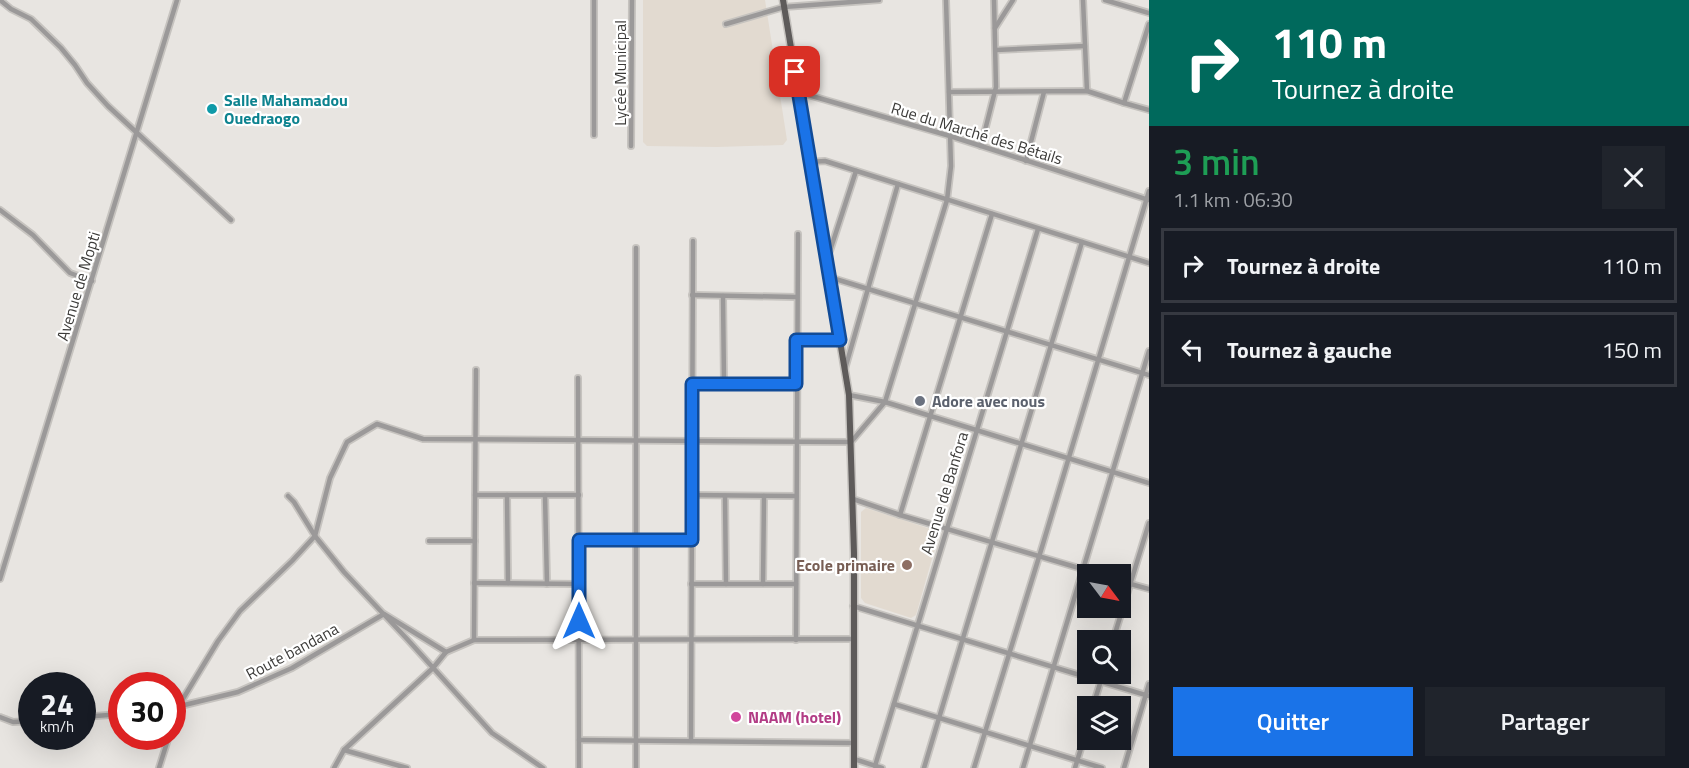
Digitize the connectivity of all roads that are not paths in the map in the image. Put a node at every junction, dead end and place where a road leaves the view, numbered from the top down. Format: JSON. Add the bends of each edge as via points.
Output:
{"nodes":[{"id":1,"x":0,"y":0,"type":"edge"},
{"id":2,"x":177,"y":0,"type":"edge"},
{"id":3,"x":594,"y":0,"type":"edge"},
{"id":4,"x":632,"y":0,"type":"edge"},
{"id":5,"x":879,"y":0,"type":"edge"},
{"id":6,"x":946,"y":0,"type":"edge"},
{"id":7,"x":994,"y":0,"type":"edge"},
{"id":8,"x":1013,"y":0,"type":"edge"},
{"id":9,"x":1083,"y":0,"type":"edge"},
{"id":10,"x":1105,"y":0,"type":"edge"},
{"id":11,"x":783,"y":4,"type":"edge"},
{"id":12,"x":1149,"y":13,"type":"edge"},
{"id":13,"x":726,"y":24,"type":"dead end"},
{"id":14,"x":1149,"y":24,"type":"edge"},
{"id":15,"x":995,"y":28,"type":"junction"},
{"id":16,"x":1085,"y":46,"type":"junction"},
{"id":17,"x":996,"y":50,"type":"junction"},
{"id":18,"x":798,"y":92,"type":"junction"},
{"id":19,"x":949,"y":92,"type":"junction"},
{"id":20,"x":995,"y":92,"type":"junction"},
{"id":21,"x":1044,"y":92,"type":"junction"},
{"id":22,"x":1087,"y":92,"type":"junction"},
{"id":23,"x":1124,"y":103,"type":"junction"},
{"id":24,"x":1149,"y":110,"type":"edge"},
{"id":25,"x":137,"y":134,"type":"junction"},
{"id":26,"x":594,"y":135,"type":"dead end"},
{"id":27,"x":950,"y":136,"type":"junction"},
{"id":28,"x":632,"y":146,"type":"dead end"},
{"id":29,"x":981,"y":146,"type":"junction"},
{"id":30,"x":1026,"y":160,"type":"junction"},
{"id":31,"x":810,"y":162,"type":"junction"},
{"id":32,"x":856,"y":171,"type":"junction"},
{"id":33,"x":898,"y":184,"type":"junction"},
{"id":34,"x":1149,"y":191,"type":"edge"},
{"id":35,"x":1148,"y":199,"type":"edge"},
{"id":36,"x":947,"y":200,"type":"junction"},
{"id":37,"x":0,"y":210,"type":"edge"},
{"id":38,"x":992,"y":214,"type":"junction"},
{"id":39,"x":231,"y":220,"type":"dead end"},
{"id":40,"x":1038,"y":229,"type":"junction"},
{"id":41,"x":798,"y":234,"type":"dead end"},
{"id":42,"x":693,"y":241,"type":"dead end"},
{"id":43,"x":1082,"y":242,"type":"junction"},
{"id":44,"x":636,"y":248,"type":"dead end"},
{"id":45,"x":1129,"y":257,"type":"junction"},
{"id":46,"x":826,"y":260,"type":"junction"},
{"id":47,"x":1149,"y":263,"type":"edge"},
{"id":48,"x":829,"y":277,"type":"junction"},
{"id":49,"x":92,"y":281,"type":"junction"},
{"id":50,"x":868,"y":289,"type":"junction"},
{"id":51,"x":692,"y":295,"type":"junction"},
{"id":52,"x":723,"y":296,"type":"junction"},
{"id":53,"x":796,"y":297,"type":"junction"},
{"id":54,"x":915,"y":303,"type":"junction"},
{"id":55,"x":961,"y":317,"type":"junction"},
{"id":56,"x":1007,"y":331,"type":"junction"},
{"id":57,"x":796,"y":340,"type":"junction"},
{"id":58,"x":840,"y":340,"type":"junction"},
{"id":59,"x":1051,"y":344,"type":"junction"},
{"id":60,"x":1149,"y":351,"type":"edge"},
{"id":61,"x":1098,"y":358,"type":"junction"},
{"id":62,"x":476,"y":370,"type":"dead end"},
{"id":63,"x":845,"y":371,"type":"junction"},
{"id":64,"x":1142,"y":373,"type":"junction"},
{"id":65,"x":1149,"y":375,"type":"edge"},
{"id":66,"x":578,"y":378,"type":"dead end"},
{"id":67,"x":692,"y":384,"type":"junction"},
{"id":68,"x":724,"y":384,"type":"junction"},
{"id":69,"x":796,"y":384,"type":"junction"},
{"id":70,"x":849,"y":395,"type":"junction"},
{"id":71,"x":885,"y":402,"type":"junction"},
{"id":72,"x":930,"y":416,"type":"junction"},
{"id":73,"x":977,"y":430,"type":"junction"},
{"id":74,"x":475,"y":439,"type":"junction"},
{"id":75,"x":578,"y":440,"type":"junction"},
{"id":76,"x":636,"y":440,"type":"junction"},
{"id":77,"x":692,"y":440,"type":"junction"},
{"id":78,"x":796,"y":441,"type":"junction"},
{"id":79,"x":851,"y":442,"type":"junction"},
{"id":80,"x":1022,"y":444,"type":"junction"},
{"id":81,"x":1068,"y":458,"type":"junction"},
{"id":82,"x":1112,"y":472,"type":"junction"},
{"id":83,"x":1149,"y":483,"type":"edge"},
{"id":84,"x":475,"y":495,"type":"junction"},
{"id":85,"x":507,"y":495,"type":"junction"},
{"id":86,"x":545,"y":495,"type":"junction"},
{"id":87,"x":579,"y":495,"type":"junction"},
{"id":88,"x":692,"y":495,"type":"junction"},
{"id":89,"x":725,"y":495,"type":"junction"},
{"id":90,"x":288,"y":496,"type":"dead end"},
{"id":91,"x":764,"y":496,"type":"junction"},
{"id":92,"x":796,"y":496,"type":"junction"},
{"id":93,"x":853,"y":499,"type":"junction"},
{"id":94,"x":900,"y":515,"type":"junction"},
{"id":95,"x":1149,"y":523,"type":"edge"},
{"id":96,"x":947,"y":529,"type":"junction"},
{"id":97,"x":315,"y":536,"type":"junction"},
{"id":98,"x":579,"y":540,"type":"junction"},
{"id":99,"x":636,"y":540,"type":"junction"},
{"id":100,"x":692,"y":540,"type":"junction"},
{"id":101,"x":429,"y":541,"type":"dead end"},
{"id":102,"x":475,"y":541,"type":"junction"},
{"id":103,"x":992,"y":542,"type":"junction"},
{"id":104,"x":1039,"y":557,"type":"junction"},
{"id":105,"x":1085,"y":564,"type":"edge"},
{"id":106,"x":1077,"y":568,"type":"edge"},
{"id":107,"x":0,"y":579,"type":"edge"},
{"id":108,"x":1131,"y":581,"type":"edge"},
{"id":109,"x":474,"y":583,"type":"junction"},
{"id":110,"x":508,"y":584,"type":"junction"},
{"id":111,"x":547,"y":584,"type":"junction"},
{"id":112,"x":579,"y":584,"type":"junction"},
{"id":113,"x":691,"y":584,"type":"junction"},
{"id":114,"x":726,"y":584,"type":"junction"},
{"id":115,"x":763,"y":584,"type":"junction"},
{"id":116,"x":796,"y":584,"type":"junction"},
{"id":117,"x":1131,"y":584,"type":"edge"},
{"id":118,"x":1077,"y":590,"type":"edge"},
{"id":119,"x":1149,"y":590,"type":"edge"},
{"id":120,"x":853,"y":606,"type":"junction"},
{"id":121,"x":384,"y":614,"type":"junction"},
{"id":122,"x":918,"y":626,"type":"junction"},
{"id":123,"x":853,"y":639,"type":"junction"},
{"id":124,"x":963,"y":639,"type":"junction"},
{"id":125,"x":474,"y":640,"type":"junction"},
{"id":126,"x":579,"y":640,"type":"junction"},
{"id":127,"x":636,"y":640,"type":"junction"},
{"id":128,"x":691,"y":640,"type":"junction"},
{"id":129,"x":796,"y":640,"type":"junction"},
{"id":130,"x":446,"y":652,"type":"junction"},
{"id":131,"x":1009,"y":653,"type":"junction"},
{"id":132,"x":1054,"y":667,"type":"junction"},
{"id":133,"x":433,"y":668,"type":"junction"},
{"id":134,"x":1077,"y":674,"type":"edge"},
{"id":135,"x":1111,"y":684,"type":"edge"},
{"id":136,"x":1149,"y":684,"type":"edge"},
{"id":137,"x":186,"y":691,"type":"edge"},
{"id":138,"x":1148,"y":695,"type":"edge"},
{"id":139,"x":894,"y":704,"type":"junction"},
{"id":140,"x":186,"y":705,"type":"edge"},
{"id":141,"x":0,"y":717,"type":"edge"},
{"id":142,"x":939,"y":718,"type":"junction"},
{"id":143,"x":18,"y":722,"type":"edge"},
{"id":144,"x":985,"y":731,"type":"junction"},
{"id":145,"x":579,"y":740,"type":"junction"},
{"id":146,"x":636,"y":741,"type":"junction"},
{"id":147,"x":691,"y":741,"type":"junction"},
{"id":148,"x":854,"y":742,"type":"junction"},
{"id":149,"x":1030,"y":746,"type":"junction"},
{"id":150,"x":164,"y":750,"type":"edge"},
{"id":151,"x":344,"y":750,"type":"junction"},
{"id":152,"x":1080,"y":750,"type":"edge"},
{"id":153,"x":854,"y":759,"type":"junction"},
{"id":154,"x":1077,"y":760,"type":"junction"},
{"id":155,"x":875,"y":766,"type":"junction"},
{"id":156,"x":159,"y":768,"type":"edge"},
{"id":157,"x":334,"y":768,"type":"edge"},
{"id":158,"x":407,"y":768,"type":"edge"},
{"id":159,"x":543,"y":768,"type":"edge"},
{"id":160,"x":579,"y":768,"type":"edge"},
{"id":161,"x":636,"y":768,"type":"edge"},
{"id":162,"x":854,"y":768,"type":"edge"},
{"id":163,"x":882,"y":768,"type":"edge"},
{"id":164,"x":924,"y":768,"type":"edge"},
{"id":165,"x":974,"y":768,"type":"edge"},
{"id":166,"x":1023,"y":768,"type":"edge"},
{"id":167,"x":1075,"y":768,"type":"edge"},
{"id":168,"x":1102,"y":768,"type":"edge"},
{"id":169,"x":1124,"y":768,"type":"edge"}],
"edges":[{"from":1,"to":25,"type":"street","via":[[31,19],[61,48],[87,83]]},
{"from":2,"to":25,"type":"street","name":"Avenue de Mopti"},
{"from":3,"to":26,"type":"street"},
{"from":4,"to":28,"type":"street","name":"Lycée Municipal"},
{"from":5,"to":11,"type":"street"},
{"from":6,"to":19,"type":"street"},
{"from":7,"to":15,"type":"street"},
{"from":8,"to":15,"type":"street"},
{"from":9,"to":16,"type":"street"},
{"from":10,"to":12,"type":"street"},
{"from":11,"to":13,"type":"street"},
{"from":11,"to":18,"type":"main road"},
{"from":14,"to":23,"type":"street"},
{"from":15,"to":17,"type":"street"},
{"from":16,"to":17,"type":"street"},
{"from":16,"to":22,"type":"street"},
{"from":17,"to":20,"type":"street"},
{"from":18,"to":27,"type":"street","name":"Rue du Marché des Bétails"},
{"from":18,"to":31,"type":"main road"},
{"from":19,"to":20,"type":"street"},
{"from":19,"to":27,"type":"street"},
{"from":20,"to":21,"type":"street"},
{"from":20,"to":29,"type":"street"},
{"from":21,"to":22,"type":"street"},
{"from":21,"to":30,"type":"street"},
{"from":22,"to":23,"type":"street"},
{"from":23,"to":24,"type":"street"},
{"from":25,"to":39,"type":"street"},
{"from":25,"to":49,"type":"street","name":"Avenue de Mopti"},
{"from":27,"to":29,"type":"street","name":"Rue du Marché des Bétails"},
{"from":27,"to":36,"type":"street"},
{"from":29,"to":30,"type":"street","name":"Rue du Marché des Bétails"},
{"from":30,"to":35,"type":"street","name":"Rue du Marché des Bétails"},
{"from":31,"to":32,"type":"street","via":[[825,161]]},
{"from":31,"to":46,"type":"main road"},
{"from":32,"to":33,"type":"street"},
{"from":32,"to":46,"type":"street"},
{"from":33,"to":36,"type":"street"},
{"from":33,"to":50,"type":"street"},
{"from":34,"to":35,"type":"street"},
{"from":35,"to":45,"type":"street"},
{"from":36,"to":38,"type":"street"},
{"from":36,"to":54,"type":"street"},
{"from":37,"to":49,"type":"street","via":[[33,235],[70,273]]},
{"from":38,"to":40,"type":"street"},
{"from":38,"to":55,"type":"street"},
{"from":40,"to":43,"type":"street"},
{"from":40,"to":56,"type":"street","name":"Avenue de Banfora"},
{"from":41,"to":53,"type":"street"},
{"from":42,"to":51,"type":"street"},
{"from":43,"to":45,"type":"street"},
{"from":43,"to":59,"type":"street"},
{"from":44,"to":76,"type":"street"},
{"from":45,"to":47,"type":"street"},
{"from":45,"to":61,"type":"street"},
{"from":46,"to":48,"type":"main road"},
{"from":48,"to":50,"type":"street"},
{"from":48,"to":58,"type":"main road"},
{"from":49,"to":107,"type":"street","name":"Avenue de Mopti"},
{"from":50,"to":54,"type":"street"},
{"from":50,"to":63,"type":"street"},
{"from":51,"to":52,"type":"street"},
{"from":51,"to":67,"type":"street"},
{"from":52,"to":53,"type":"street"},
{"from":52,"to":68,"type":"street"},
{"from":53,"to":57,"type":"street"},
{"from":54,"to":55,"type":"street"},
{"from":54,"to":71,"type":"street"},
{"from":55,"to":56,"type":"street"},
{"from":55,"to":72,"type":"street"},
{"from":56,"to":59,"type":"street"},
{"from":56,"to":73,"type":"street","name":"Avenue de Banfora"},
{"from":57,"to":58,"type":"street"},
{"from":57,"to":69,"type":"street"},
{"from":58,"to":63,"type":"main road"},
{"from":59,"to":61,"type":"street"},
{"from":59,"to":80,"type":"street"},
{"from":60,"to":64,"type":"street"},
{"from":61,"to":64,"type":"street"},
{"from":61,"to":81,"type":"street"},
{"from":62,"to":74,"type":"street"},
{"from":63,"to":70,"type":"main road"},
{"from":64,"to":65,"type":"street"},
{"from":64,"to":82,"type":"street"},
{"from":66,"to":75,"type":"street"},
{"from":67,"to":68,"type":"street"},
{"from":67,"to":77,"type":"street"},
{"from":68,"to":69,"type":"street"},
{"from":69,"to":78,"type":"street"},
{"from":70,"to":71,"type":"street"},
{"from":70,"to":79,"type":"main road"},
{"from":71,"to":72,"type":"street"},
{"from":71,"to":79,"type":"street"},
{"from":72,"to":73,"type":"street"},
{"from":72,"to":94,"type":"street"},
{"from":73,"to":80,"type":"street"},
{"from":73,"to":96,"type":"street","name":"Avenue de Banfora"},
{"from":74,"to":75,"type":"street"},
{"from":74,"to":84,"type":"street"},
{"from":74,"to":97,"type":"street","via":[[423,439],[377,424],[347,442],[330,478]]},
{"from":75,"to":76,"type":"street"},
{"from":75,"to":87,"type":"street"},
{"from":76,"to":77,"type":"street"},
{"from":76,"to":99,"type":"street"},
{"from":77,"to":78,"type":"street"},
{"from":77,"to":88,"type":"street"},
{"from":78,"to":79,"type":"street"},
{"from":78,"to":92,"type":"street"},
{"from":79,"to":93,"type":"main road"},
{"from":80,"to":81,"type":"street"},
{"from":80,"to":103,"type":"street"},
{"from":81,"to":82,"type":"street"},
{"from":81,"to":104,"type":"street"},
{"from":82,"to":83,"type":"street"},
{"from":82,"to":105,"type":"street"},
{"from":84,"to":85,"type":"street"},
{"from":84,"to":102,"type":"street"},
{"from":85,"to":86,"type":"street"},
{"from":85,"to":110,"type":"street"},
{"from":86,"to":87,"type":"street"},
{"from":86,"to":111,"type":"street"},
{"from":87,"to":98,"type":"street"},
{"from":88,"to":89,"type":"street"},
{"from":88,"to":100,"type":"street"},
{"from":89,"to":91,"type":"street"},
{"from":89,"to":114,"type":"street"},
{"from":90,"to":97,"type":"street"},
{"from":91,"to":92,"type":"street"},
{"from":91,"to":115,"type":"street"},
{"from":92,"to":116,"type":"street"},
{"from":93,"to":94,"type":"street"},
{"from":93,"to":120,"type":"main road"},
{"from":94,"to":96,"type":"street"},
{"from":95,"to":108,"type":"street"},
{"from":96,"to":103,"type":"street"},
{"from":96,"to":122,"type":"street","name":"Avenue de Banfora"},
{"from":97,"to":121,"type":"street"},
{"from":97,"to":137,"type":"street","via":[[240,611]]},
{"from":98,"to":99,"type":"street"},
{"from":98,"to":112,"type":"street"},
{"from":99,"to":100,"type":"street"},
{"from":99,"to":127,"type":"street"},
{"from":100,"to":113,"type":"street"},
{"from":101,"to":102,"type":"street"},
{"from":102,"to":109,"type":"street"},
{"from":103,"to":104,"type":"street"},
{"from":103,"to":124,"type":"street"},
{"from":104,"to":106,"type":"street"},
{"from":104,"to":131,"type":"street"},
{"from":109,"to":110,"type":"street"},
{"from":109,"to":125,"type":"street"},
{"from":110,"to":111,"type":"street"},
{"from":111,"to":112,"type":"street"},
{"from":112,"to":126,"type":"street"},
{"from":113,"to":114,"type":"street"},
{"from":113,"to":128,"type":"street"},
{"from":114,"to":115,"type":"street"},
{"from":115,"to":116,"type":"street"},
{"from":116,"to":129,"type":"street"},
{"from":117,"to":119,"type":"street"},
{"from":118,"to":132,"type":"street"},
{"from":120,"to":122,"type":"street"},
{"from":120,"to":123,"type":"main road"},
{"from":121,"to":130,"type":"street"},
{"from":121,"to":133,"type":"street"},
{"from":121,"to":140,"type":"street","name":"Route bandana","via":[[292,668],[238,692]]},
{"from":122,"to":124,"type":"street"},
{"from":122,"to":139,"type":"street","name":"Avenue de Banfora"},
{"from":123,"to":129,"type":"street"},
{"from":123,"to":148,"type":"main road"},
{"from":124,"to":131,"type":"street"},
{"from":124,"to":142,"type":"street"},
{"from":125,"to":126,"type":"street"},
{"from":125,"to":130,"type":"street"},
{"from":126,"to":127,"type":"street"},
{"from":126,"to":145,"type":"street"},
{"from":127,"to":128,"type":"street"},
{"from":127,"to":146,"type":"street"},
{"from":128,"to":129,"type":"street"},
{"from":128,"to":147,"type":"street"},
{"from":130,"to":133,"type":"street"},
{"from":131,"to":132,"type":"street"},
{"from":131,"to":144,"type":"street"},
{"from":132,"to":134,"type":"street"},
{"from":132,"to":149,"type":"street"},
{"from":133,"to":151,"type":"street"},
{"from":133,"to":159,"type":"street","via":[[492,733]]},
{"from":135,"to":138,"type":"street"},
{"from":136,"to":138,"type":"street"},
{"from":138,"to":169,"type":"street"},
{"from":139,"to":142,"type":"street"},
{"from":139,"to":155,"type":"street","name":"Avenue de Banfora"},
{"from":141,"to":143,"type":"street"},
{"from":142,"to":144,"type":"street"},
{"from":142,"to":164,"type":"street"},
{"from":144,"to":149,"type":"street"},
{"from":144,"to":165,"type":"street"},
{"from":145,"to":146,"type":"street"},
{"from":145,"to":160,"type":"street"},
{"from":146,"to":147,"type":"street"},
{"from":146,"to":161,"type":"street"},
{"from":147,"to":148,"type":"street"},
{"from":148,"to":153,"type":"main road"},
{"from":149,"to":154,"type":"street"},
{"from":149,"to":166,"type":"street"},
{"from":150,"to":156,"type":"street"},
{"from":151,"to":157,"type":"street"},
{"from":151,"to":158,"type":"street"},
{"from":152,"to":154,"type":"street"},
{"from":153,"to":155,"type":"street"},
{"from":153,"to":162,"type":"main road"},
{"from":154,"to":167,"type":"street"},
{"from":154,"to":168,"type":"street"},
{"from":155,"to":163,"type":"street"}]}
